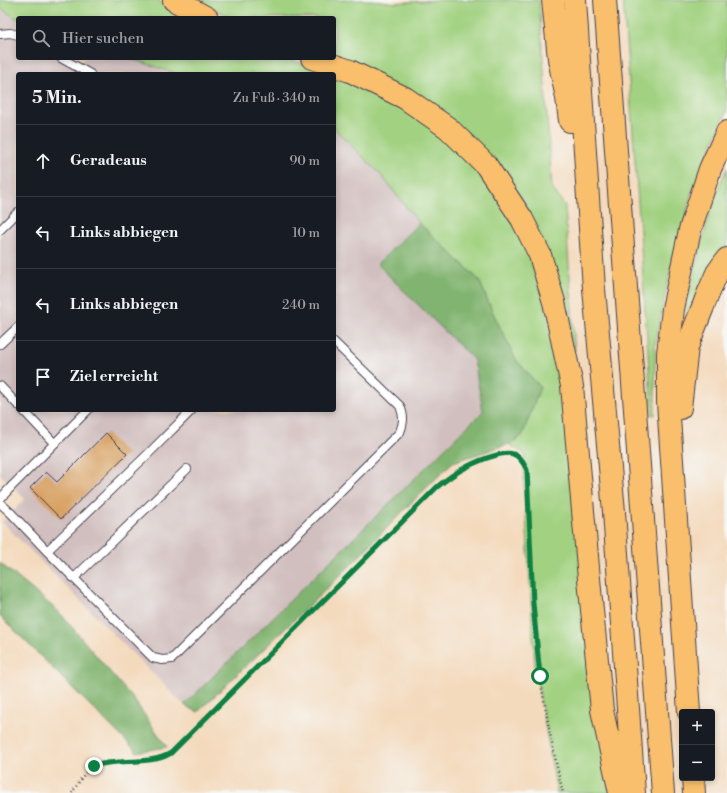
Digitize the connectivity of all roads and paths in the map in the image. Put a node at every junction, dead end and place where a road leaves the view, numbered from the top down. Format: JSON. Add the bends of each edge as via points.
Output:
{"nodes":[{"id":1,"x":174,"y":0,"type":"edge"},
{"id":2,"x":553,"y":0,"type":"edge"},
{"id":3,"x":575,"y":0,"type":"edge"},
{"id":4,"x":606,"y":0,"type":"edge"},
{"id":5,"x":203,"y":16,"type":"edge"},
{"id":6,"x":0,"y":34,"type":"edge"},
{"id":7,"x":16,"y":34,"type":"edge"},
{"id":8,"x":65,"y":60,"type":"edge"},
{"id":9,"x":318,"y":60,"type":"edge"},
{"id":10,"x":86,"y":72,"type":"edge"},
{"id":11,"x":727,"y":132,"type":"edge"},
{"id":12,"x":16,"y":214,"type":"edge"},
{"id":13,"x":0,"y":230,"type":"edge"},
{"id":14,"x":727,"y":259,"type":"edge"},
{"id":15,"x":594,"y":289,"type":"junction"},
{"id":16,"x":16,"y":329,"type":"edge"},
{"id":17,"x":0,"y":344,"type":"edge"},
{"id":18,"x":336,"y":344,"type":"edge"},
{"id":19,"x":0,"y":386,"type":"edge"},
{"id":20,"x":16,"y":403,"type":"edge"},
{"id":21,"x":25,"y":412,"type":"edge"},
{"id":22,"x":86,"y":412,"type":"edge"},
{"id":23,"x":190,"y":412,"type":"edge"},
{"id":24,"x":54,"y":443,"type":"junction"},
{"id":25,"x":187,"y":469,"type":"dead end"},
{"id":26,"x":673,"y":473,"type":"junction"},
{"id":27,"x":0,"y":499,"type":"edge"},
{"id":28,"x":0,"y":503,"type":"edge"},
{"id":29,"x":47,"y":551,"type":"junction"},
{"id":30,"x":74,"y":578,"type":"junction"},
{"id":31,"x":689,"y":709,"type":"edge"},
{"id":32,"x":693,"y":781,"type":"edge"},
{"id":33,"x":72,"y":793,"type":"edge"},
{"id":34,"x":563,"y":793,"type":"edge"},
{"id":35,"x":620,"y":793,"type":"edge"},
{"id":36,"x":634,"y":793,"type":"edge"},
{"id":37,"x":663,"y":793,"type":"edge"},
{"id":38,"x":694,"y":793,"type":"edge"}],
"edges":[{"from":1,"to":5,"type":"highway"},
{"from":2,"to":15,"type":"highway","via":[[559,59],[576,167],[582,253]]},
{"from":3,"to":15,"type":"highway"},
{"from":4,"to":37,"type":"highway"},
{"from":6,"to":7,"type":"lane"},
{"from":8,"to":10,"type":"lane"},
{"from":9,"to":35,"type":"highway","via":[[350,71],[405,98],[448,128],[486,165],[522,219],[540,255],[554,302],[572,386],[602,710]]},
{"from":11,"to":26,"type":"highway","via":[[710,170],[690,230],[673,310],[668,353],[668,402]]},
{"from":12,"to":13,"type":"lane"},
{"from":14,"to":26,"type":"highway","via":[[717,273],[687,347]]},
{"from":15,"to":36,"type":"highway","via":[[614,512]]},
{"from":16,"to":17,"type":"lane"},
{"from":18,"to":30,"type":"lane","via":[[400,406],[403,415],[400,432],[172,659],[153,658]]},
{"from":19,"to":20,"type":"lane"},
{"from":21,"to":24,"type":"lane"},
{"from":22,"to":24,"type":"lane"},
{"from":23,"to":29,"type":"lane"},
{"from":24,"to":27,"type":"lane"},
{"from":25,"to":30,"type":"lane"},
{"from":26,"to":31,"type":"highway"},
{"from":28,"to":29,"type":"lane"},
{"from":29,"to":30,"type":"lane"},
{"from":32,"to":38,"type":"highway"},
{"from":33,"to":34,"type":"path","via":[[94,766],[118,761],[159,758],[171,753],[437,487],[464,468],[485,458],[504,454],[513,454],[522,460],[527,470],[533,603],[539,669]]}]}
